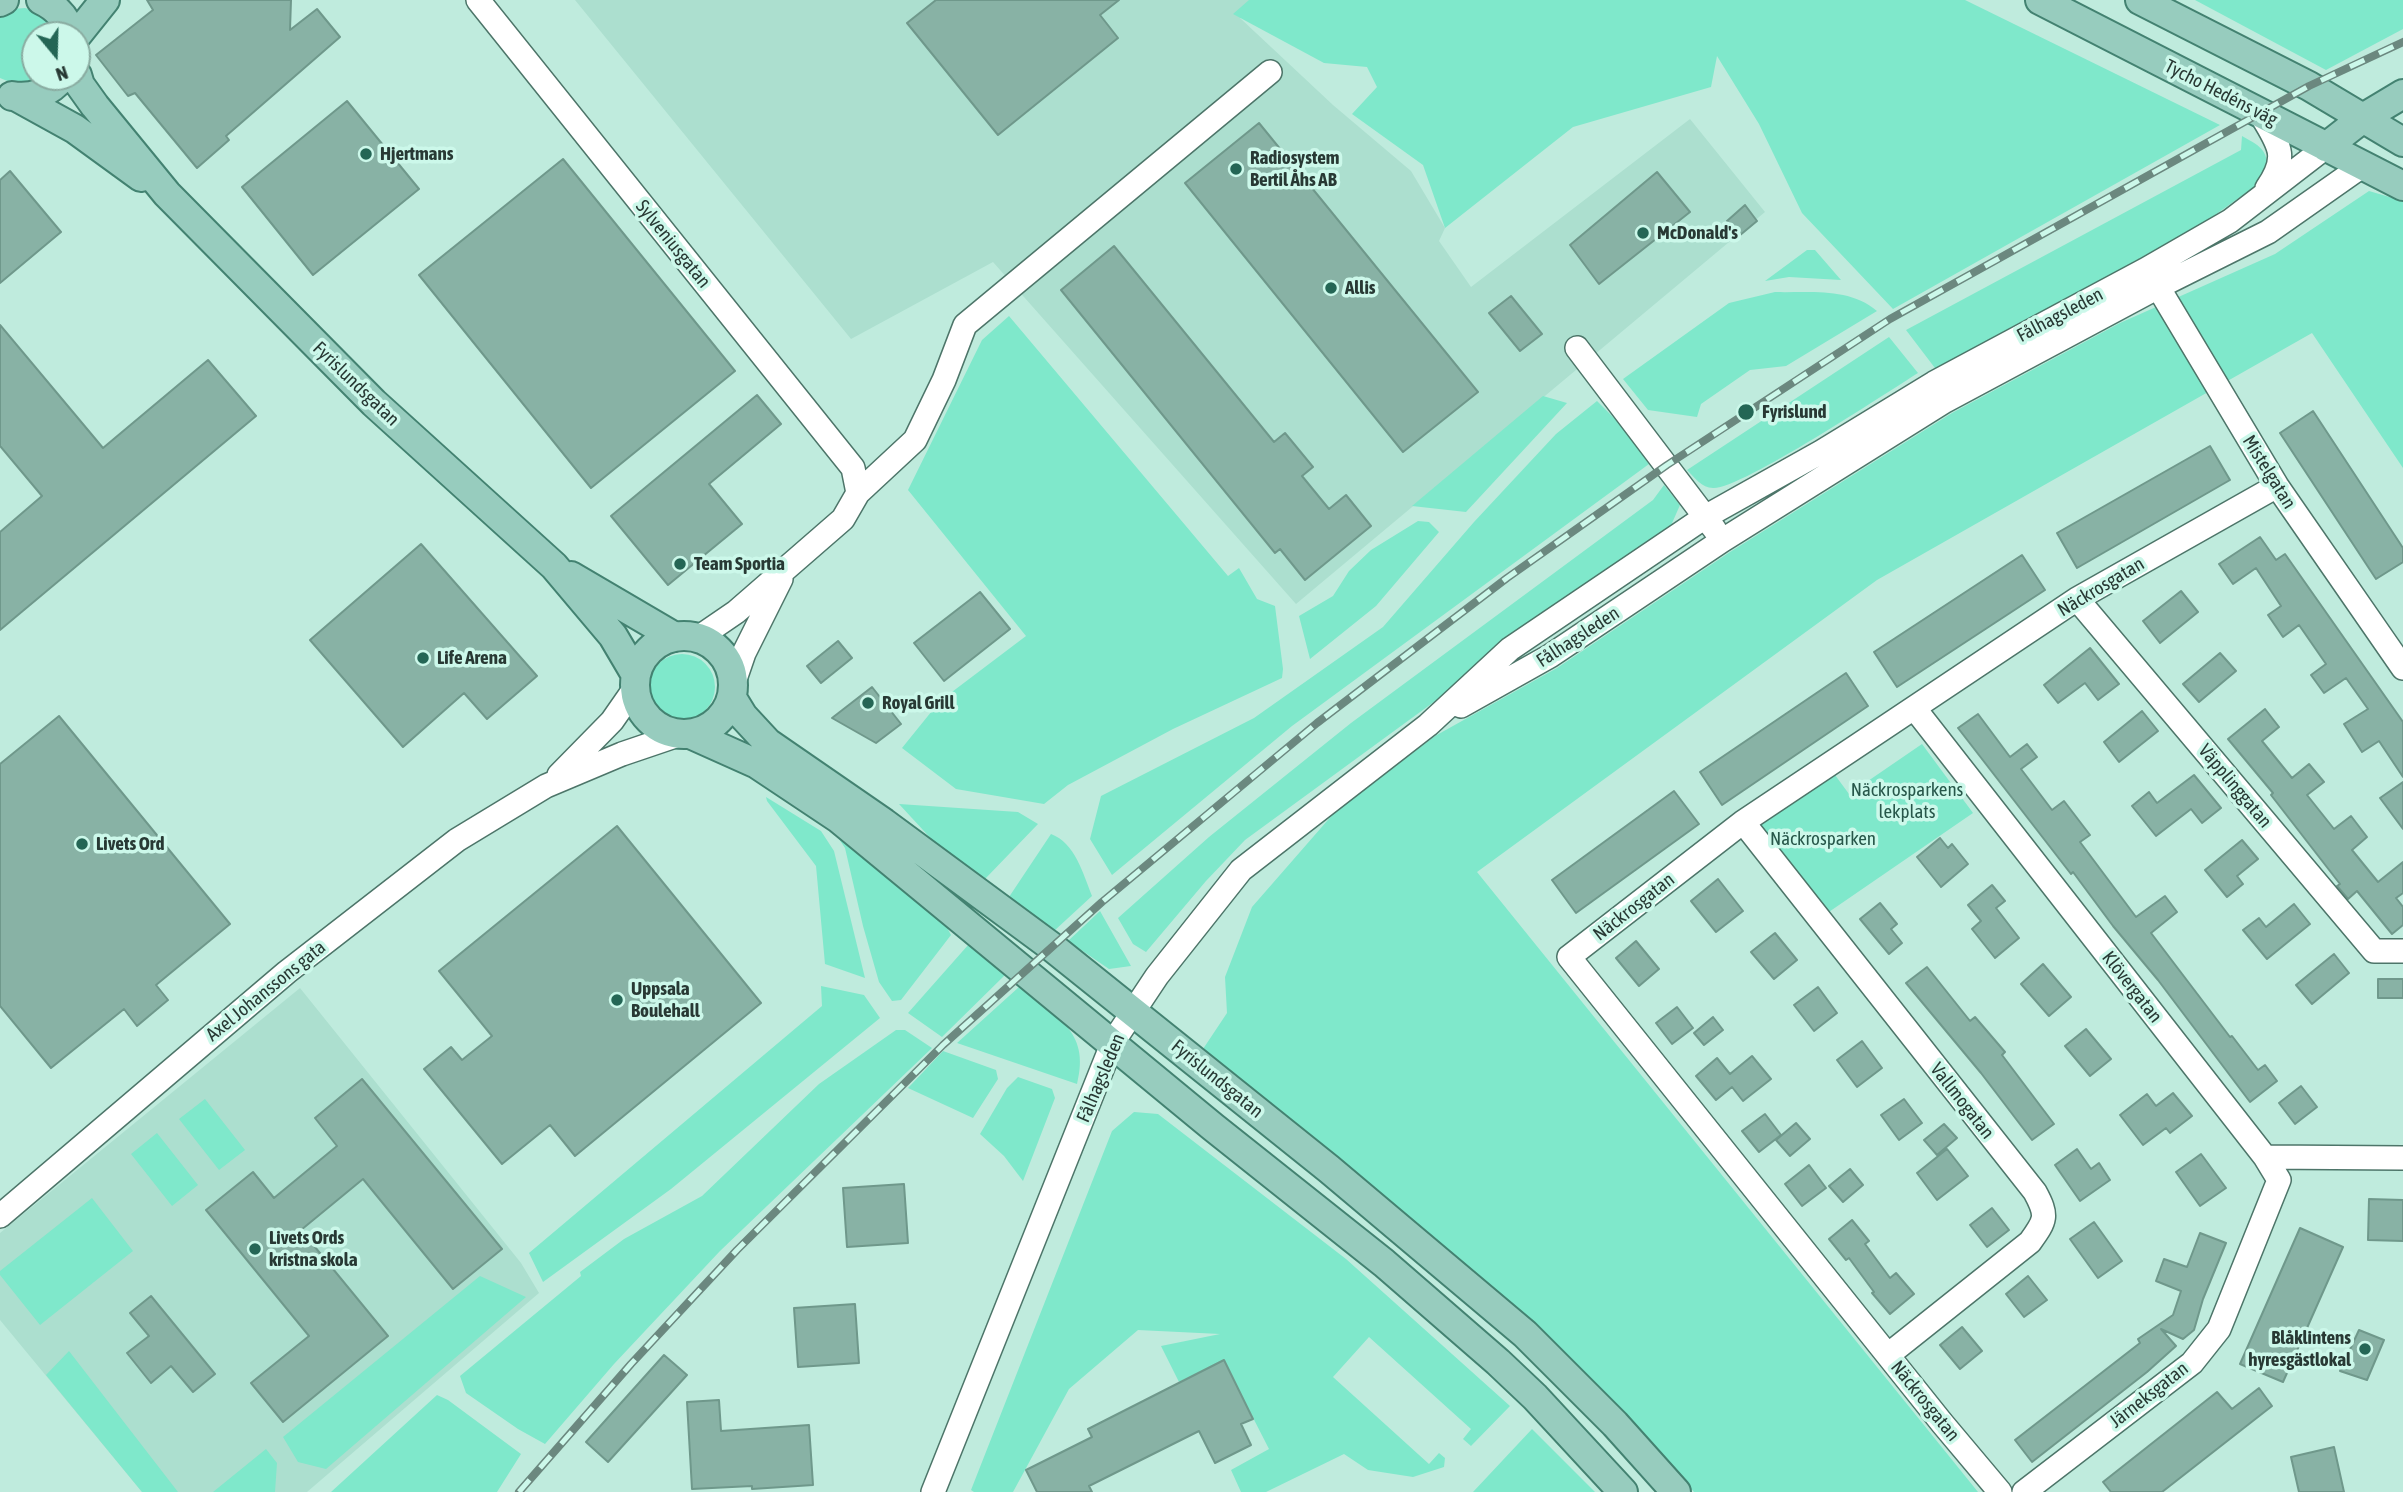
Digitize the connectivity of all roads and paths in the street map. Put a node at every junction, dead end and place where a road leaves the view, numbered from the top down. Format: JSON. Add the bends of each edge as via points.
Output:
{"nodes":[{"id":1,"x":41,"y":0,"type":"edge"},
{"id":2,"x":105,"y":0,"type":"edge"},
{"id":3,"x":2040,"y":0,"type":"edge"},
{"id":4,"x":2140,"y":0,"type":"edge"},
{"id":5,"x":490,"y":4,"type":"edge"},
{"id":6,"x":64,"y":21,"type":"edge"},
{"id":7,"x":88,"y":21,"type":"edge"},
{"id":8,"x":1270,"y":72,"type":"dead end"},
{"id":9,"x":46,"y":91,"type":"edge"},
{"id":10,"x":84,"y":91,"type":"edge"},
{"id":11,"x":2403,"y":94,"type":"edge"},
{"id":12,"x":9,"y":95,"type":"edge"},
{"id":13,"x":2260,"y":113,"type":"junction"},
{"id":14,"x":2363,"y":118,"type":"junction"},
{"id":15,"x":2402,"y":140,"type":"edge"},
{"id":16,"x":2326,"y":147,"type":"junction"},
{"id":17,"x":2362,"y":166,"type":"junction"},
{"id":18,"x":2403,"y":186,"type":"edge"},
{"id":19,"x":167,"y":194,"type":"junction"},
{"id":20,"x":2262,"y":196,"type":"junction"},
{"id":21,"x":2151,"y":279,"type":"junction"},
{"id":22,"x":1577,"y":348,"type":"dead end"},
{"id":23,"x":2277,"y":486,"type":"junction"},
{"id":24,"x":858,"y":493,"type":"junction"},
{"id":25,"x":1705,"y":517,"type":"junction"},
{"id":26,"x":1723,"y":540,"type":"junction"},
{"id":27,"x":554,"y":566,"type":"junction"},
{"id":28,"x":788,"y":567,"type":"junction"},
{"id":29,"x":2077,"y":599,"type":"junction"},
{"id":30,"x":687,"y":638,"type":"junction"},
{"id":31,"x":2403,"y":668,"type":"edge"},
{"id":32,"x":635,"y":682,"type":"junction"},
{"id":33,"x":733,"y":692,"type":"junction"},
{"id":34,"x":1915,"y":709,"type":"junction"},
{"id":35,"x":1428,"y":725,"type":"junction"},
{"id":36,"x":685,"y":734,"type":"junction"},
{"id":37,"x":546,"y":786,"type":"junction"},
{"id":38,"x":1743,"y":822,"type":"junction"},
{"id":39,"x":2403,"y":951,"type":"edge"},
{"id":40,"x":1133,"y":1010,"type":"junction"},
{"id":41,"x":1113,"y":1042,"type":"junction"},
{"id":42,"x":2265,"y":1157,"type":"junction"},
{"id":43,"x":2403,"y":1158,"type":"edge"},
{"id":44,"x":0,"y":1216,"type":"edge"},
{"id":45,"x":1888,"y":1355,"type":"junction"},
{"id":46,"x":933,"y":1492,"type":"edge"},
{"id":47,"x":1623,"y":1492,"type":"edge"},
{"id":48,"x":1676,"y":1492,"type":"edge"},
{"id":49,"x":2000,"y":1492,"type":"edge"},
{"id":50,"x":2025,"y":1492,"type":"edge"}],
"edges":[{"from":1,"to":6,"type":"main road"},
{"from":2,"to":7,"type":"main road"},
{"from":3,"to":13,"type":"main road","name":"Tycho Hedéns väg"},
{"from":4,"to":14,"type":"main road"},
{"from":5,"to":24,"type":"street","name":"Sylveniusgatan","via":[[853,468]]},
{"from":8,"to":24,"type":"street","via":[[965,325],[915,440]]},
{"from":9,"to":12,"type":"main road"},
{"from":10,"to":19,"type":"main road","name":"Fyrislundsgatan"},
{"from":11,"to":14,"type":"main road","name":"Fålhagsleden"},
{"from":12,"to":19,"type":"main road","name":"Fyrislundsgatan","via":[[75,129]]},
{"from":13,"to":16,"type":"main road","name":"Tycho Hedéns väg"},
{"from":13,"to":20,"type":"street","via":[[2281,160]]},
{"from":14,"to":15,"type":"main road"},
{"from":14,"to":16,"type":"main road","name":"Fålhagsleden"},
{"from":15,"to":17,"type":"main road","name":"Fålhagsleden"},
{"from":16,"to":17,"type":"main road","name":"Tycho Hedéns väg"},
{"from":16,"to":20,"type":"street","name":"Fålhagsleden"},
{"from":17,"to":18,"type":"main road","name":"Tycho Hedéns väg"},
{"from":17,"to":21,"type":"street","name":"Fålhagsleden","via":[[2268,232]]},
{"from":19,"to":27,"type":"main road","name":"Fyrislundsgatan","via":[[374,403]]},
{"from":20,"to":21,"type":"street","name":"Fålhagsleden"},
{"from":21,"to":23,"type":"street","name":"Mistelgatan"},
{"from":21,"to":25,"type":"street","name":"Fålhagsleden","via":[[1934,383]]},
{"from":21,"to":26,"type":"street","name":"Fålhagsleden"},
{"from":22,"to":25,"type":"street"},
{"from":23,"to":29,"type":"street","name":"Näckrosgatan"},
{"from":23,"to":31,"type":"street","name":"Mistelgatan"},
{"from":24,"to":28,"type":"street","via":[[843,519]]},
{"from":25,"to":26,"type":"street"},
{"from":25,"to":35,"type":"street","name":"Fålhagsleden","via":[[1510,649]]},
{"from":26,"to":35,"type":"street","name":"Fålhagsleden","via":[[1550,656]]},
{"from":27,"to":30,"type":"main road","name":"Fyrislundsgatan"},
{"from":27,"to":32,"type":"main road","name":"Fyrislundsgatan","via":[[613,636]]},
{"from":28,"to":30,"type":"street","via":[[737,612]]},
{"from":28,"to":33,"type":"street","via":[[744,653]]},
{"from":29,"to":34,"type":"street","name":"Näckrosgatan"},
{"from":29,"to":39,"type":"street","name":"Väpplinggatan","via":[[2374,951]]},
{"from":30,"to":32,"type":"main road","via":[[661,642],[650,650]]},
{"from":30,"to":33,"type":"main road","via":[[712,645],[724,656]]},
{"from":32,"to":36,"type":"main road","via":[[645,715],[667,731]]},
{"from":32,"to":37,"type":"street","name":"Axel Johanssons gata","via":[[612,721]]},
{"from":33,"to":36,"type":"main road","via":[[716,722]]},
{"from":33,"to":40,"type":"main road","name":"Fyrislundsgatan","via":[[743,716],[768,743],[895,831]]},
{"from":34,"to":38,"type":"street","name":"Näckrosgatan"},
{"from":34,"to":42,"type":"street","name":"Klövergatan"},
{"from":35,"to":40,"type":"street","name":"Fålhagsleden","via":[[1241,870]]},
{"from":36,"to":37,"type":"street","name":"Axel Johanssons gata"},
{"from":36,"to":41,"type":"main road","name":"Fyrislundsgatan","via":[[757,764],[838,818]]},
{"from":37,"to":44,"type":"street","name":"Axel Johanssons gata","via":[[457,840],[287,972]]},
{"from":38,"to":45,"type":"street","name":"Vallmogatan","via":[[2044,1208],[2044,1223],[2031,1242]]},
{"from":38,"to":45,"type":"street","name":"Näckrosgatan","via":[[1569,957]]},
{"from":40,"to":41,"type":"street","name":"Fålhagsleden"},
{"from":40,"to":48,"type":"main road","name":"Fyrislundsgatan","via":[[1525,1334]]},
{"from":41,"to":46,"type":"street","name":"Fålhagsleden"},
{"from":41,"to":47,"type":"main road","name":"Fyrislundsgatan","via":[[1499,1362]]},
{"from":42,"to":43,"type":"street"},
{"from":42,"to":50,"type":"street","name":"Järneksgatan","via":[[2279,1180],[2219,1329],[2192,1363]]},
{"from":45,"to":49,"type":"street","name":"Näckrosgatan"}]}
